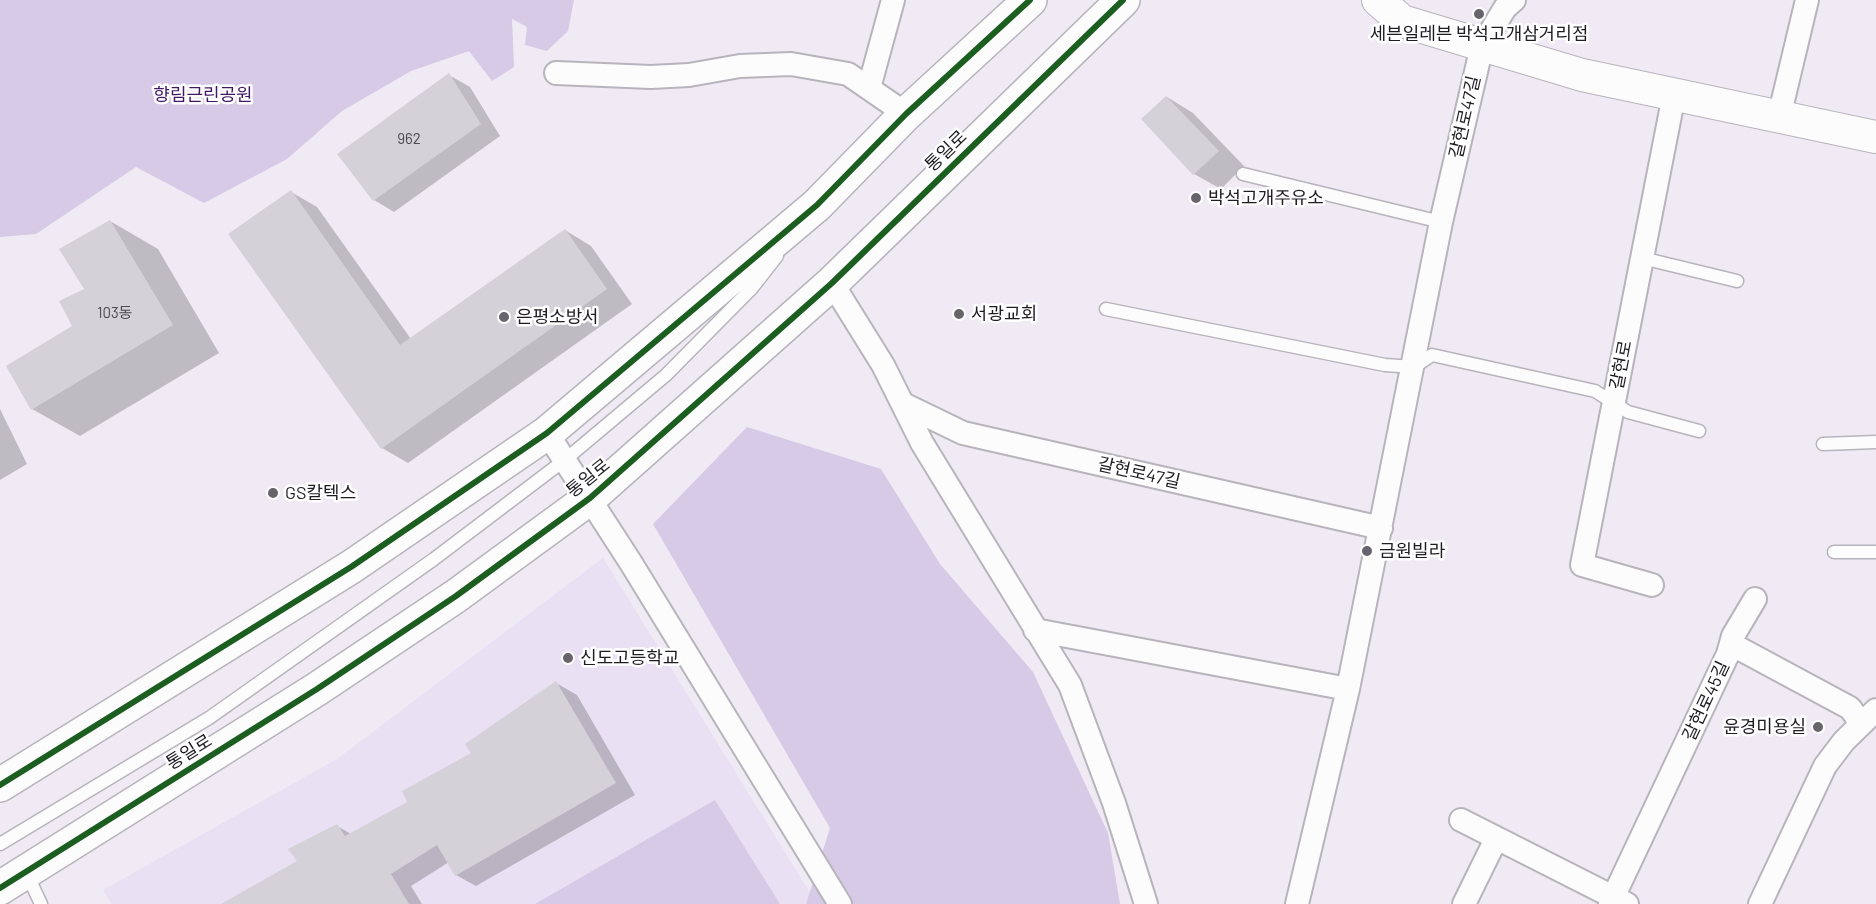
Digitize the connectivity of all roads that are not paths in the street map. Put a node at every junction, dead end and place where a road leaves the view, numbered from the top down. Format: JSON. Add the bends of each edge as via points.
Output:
{"nodes":[{"id":1,"x":893,"y":0,"type":"edge"},
{"id":2,"x":1030,"y":0,"type":"edge"},
{"id":3,"x":1123,"y":0,"type":"edge"},
{"id":4,"x":1378,"y":0,"type":"edge"},
{"id":5,"x":1514,"y":0,"type":"edge"},
{"id":6,"x":1807,"y":0,"type":"edge"},
{"id":7,"x":1482,"y":46,"type":"junction"},
{"id":8,"x":556,"y":73,"type":"dead end"},
{"id":9,"x":869,"y":88,"type":"junction"},
{"id":10,"x":1674,"y":95,"type":"junction"},
{"id":11,"x":906,"y":114,"type":"junction"},
{"id":12,"x":1779,"y":117,"type":"junction"},
{"id":13,"x":1876,"y":137,"type":"edge"},
{"id":14,"x":1243,"y":174,"type":"dead end"},
{"id":15,"x":817,"y":205,"type":"junction"},
{"id":16,"x":1441,"y":222,"type":"junction"},
{"id":17,"x":1642,"y":258,"type":"junction"},
{"id":18,"x":1737,"y":281,"type":"dead end"},
{"id":19,"x":832,"y":283,"type":"junction"},
{"id":20,"x":1106,"y":309,"type":"dead end"},
{"id":21,"x":1414,"y":367,"type":"junction"},
{"id":22,"x":1614,"y":402,"type":"junction"},
{"id":23,"x":903,"y":404,"type":"junction"},
{"id":24,"x":1699,"y":431,"type":"dead end"},
{"id":25,"x":547,"y":433,"type":"junction"},
{"id":26,"x":1876,"y":442,"type":"edge"},
{"id":27,"x":1823,"y":444,"type":"dead end"},
{"id":28,"x":566,"y":459,"type":"junction"},
{"id":29,"x":590,"y":498,"type":"junction"},
{"id":30,"x":1381,"y":528,"type":"junction"},
{"id":31,"x":1834,"y":552,"type":"dead end"},
{"id":32,"x":1876,"y":552,"type":"edge"},
{"id":33,"x":1652,"y":585,"type":"dead end"},
{"id":34,"x":1755,"y":599,"type":"dead end"},
{"id":35,"x":1035,"y":630,"type":"junction"},
{"id":36,"x":1731,"y":644,"type":"junction"},
{"id":37,"x":1348,"y":690,"type":"junction"},
{"id":38,"x":1869,"y":716,"type":"edge"},
{"id":39,"x":0,"y":784,"type":"edge"},
{"id":40,"x":1461,"y":820,"type":"dead end"},
{"id":41,"x":1496,"y":839,"type":"junction"},
{"id":42,"x":0,"y":843,"type":"edge"},
{"id":43,"x":13,"y":881,"type":"edge"},
{"id":44,"x":1617,"y":902,"type":"edge"},
{"id":45,"x":41,"y":904,"type":"edge"},
{"id":46,"x":840,"y":904,"type":"edge"},
{"id":47,"x":1146,"y":904,"type":"edge"},
{"id":48,"x":1297,"y":904,"type":"edge"},
{"id":49,"x":1464,"y":904,"type":"edge"},
{"id":50,"x":1760,"y":904,"type":"edge"}],
"edges":[{"from":1,"to":9,"type":"street"},
{"from":2,"to":11,"type":"main road"},
{"from":3,"to":19,"type":"main road","name":"통일로"},
{"from":4,"to":7,"type":"main road","via":[[1402,21]]},
{"from":5,"to":7,"type":"street"},
{"from":6,"to":12,"type":"street"},
{"from":7,"to":10,"type":"main road","via":[[1582,75]]},
{"from":7,"to":16,"type":"street","name":"갈현로47길"},
{"from":8,"to":9,"type":"street","via":[[651,77],[791,64],[848,74]]},
{"from":9,"to":11,"type":"street"},
{"from":10,"to":12,"type":"main road"},
{"from":10,"to":17,"type":"street","name":"갈현로"},
{"from":11,"to":15,"type":"main road"},
{"from":12,"to":13,"type":"main road"},
{"from":14,"to":16,"type":"lane"},
{"from":15,"to":25,"type":"main road"},
{"from":15,"to":28,"type":"lane","via":[[752,288],[694,348]]},
{"from":16,"to":21,"type":"street","name":"갈현로47길"},
{"from":17,"to":18,"type":"lane"},
{"from":17,"to":22,"type":"street","name":"갈현로"},
{"from":19,"to":23,"type":"street"},
{"from":19,"to":29,"type":"main road","name":"통일로"},
{"from":20,"to":21,"type":"lane","via":[[1385,365]]},
{"from":21,"to":22,"type":"lane","via":[[1432,355],[1595,391]]},
{"from":21,"to":30,"type":"street","name":"갈현로47길"},
{"from":22,"to":24,"type":"lane","via":[[1628,412]]},
{"from":22,"to":33,"type":"street","name":"갈현로","via":[[1582,565]]},
{"from":23,"to":30,"type":"street","name":"갈현로47길","via":[[963,433]]},
{"from":23,"to":35,"type":"street","via":[[922,443]]},
{"from":25,"to":28,"type":"street"},
{"from":25,"to":39,"type":"main road","via":[[351,567]]},
{"from":26,"to":27,"type":"lane"},
{"from":28,"to":29,"type":"street"},
{"from":28,"to":42,"type":"lane","via":[[434,559],[209,718]]},
{"from":29,"to":43,"type":"main road","name":"통일로","via":[[456,596],[317,689]]},
{"from":29,"to":46,"type":"street"},
{"from":30,"to":37,"type":"street","name":"갈현로47길"},
{"from":31,"to":32,"type":"lane"},
{"from":34,"to":36,"type":"street"},
{"from":35,"to":37,"type":"street"},
{"from":35,"to":47,"type":"street","via":[[1070,685]]},
{"from":36,"to":38,"type":"street","name":"갈현로45길"},
{"from":36,"to":44,"type":"street","name":"갈현로45길"},
{"from":37,"to":48,"type":"street","name":"갈현로47길"},
{"from":38,"to":50,"type":"street","name":"갈현로45길","via":[[1825,766]]},
{"from":40,"to":41,"type":"street"},
{"from":41,"to":44,"type":"street"},
{"from":41,"to":49,"type":"street"},
{"from":43,"to":45,"type":"lane"}]}
